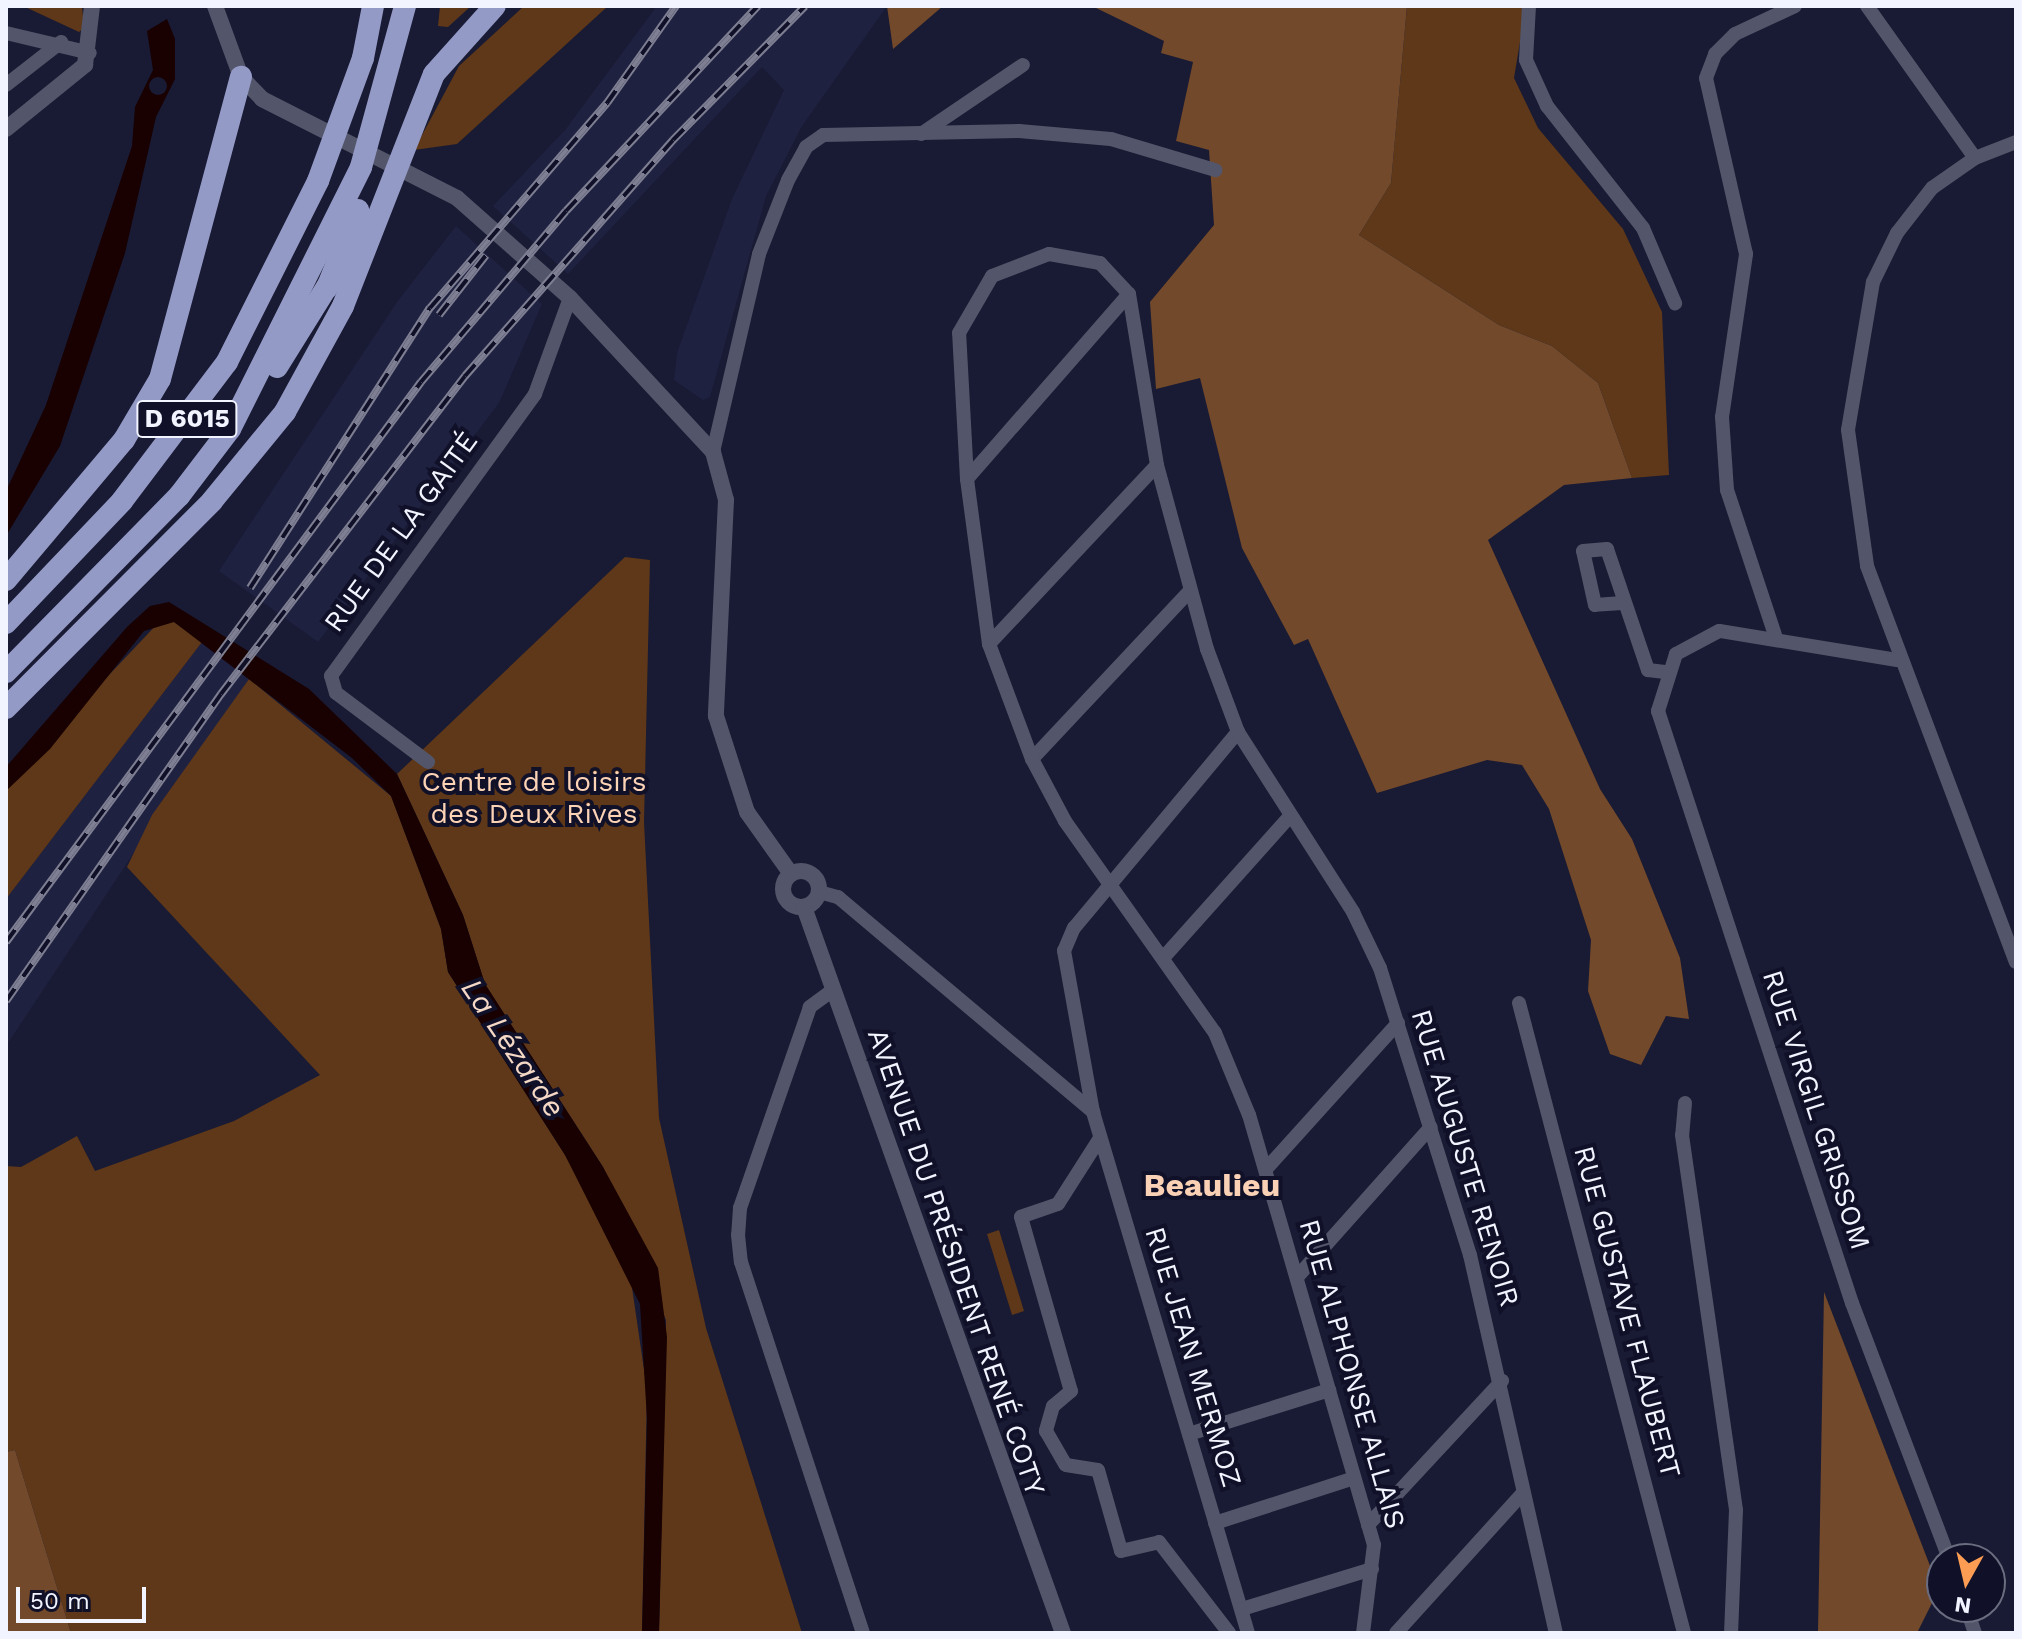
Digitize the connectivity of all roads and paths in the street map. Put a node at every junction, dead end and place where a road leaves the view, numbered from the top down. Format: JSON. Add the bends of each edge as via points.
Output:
{"nodes":[{"id":1,"x":92,"y":6,"type":"edge"},
{"id":2,"x":215,"y":6,"type":"edge"},
{"id":3,"x":373,"y":6,"type":"edge"},
{"id":4,"x":405,"y":6,"type":"edge"},
{"id":5,"x":419,"y":6,"type":"edge"},
{"id":6,"x":495,"y":6,"type":"edge"},
{"id":7,"x":1529,"y":6,"type":"edge"},
{"id":8,"x":1795,"y":6,"type":"edge"},
{"id":9,"x":1867,"y":6,"type":"edge"},
{"id":10,"x":1772,"y":11,"type":"edge"},
{"id":11,"x":6,"y":33,"type":"edge"},
{"id":12,"x":61,"y":42,"type":"junction"},
{"id":13,"x":90,"y":53,"type":"junction"},
{"id":14,"x":1023,"y":65,"type":"dead end"},
{"id":15,"x":241,"y":77,"type":"junction"},
{"id":16,"x":6,"y":85,"type":"edge"},
{"id":17,"x":6,"y":129,"type":"edge"},
{"id":18,"x":921,"y":134,"type":"junction"},
{"id":19,"x":389,"y":137,"type":"junction"},
{"id":20,"x":2016,"y":142,"type":"edge"},
{"id":21,"x":1975,"y":158,"type":"junction"},
{"id":22,"x":1215,"y":170,"type":"dead end"},
{"id":23,"x":364,"y":199,"type":"junction"},
{"id":24,"x":1129,"y":294,"type":"junction"},
{"id":25,"x":570,"y":298,"type":"junction"},
{"id":26,"x":1675,"y":303,"type":"dead end"},
{"id":27,"x":230,"y":429,"type":"junction"},
{"id":28,"x":713,"y":452,"type":"junction"},
{"id":29,"x":1157,"y":465,"type":"junction"},
{"id":30,"x":967,"y":479,"type":"junction"},
{"id":31,"x":6,"y":580,"type":"edge"},
{"id":32,"x":1188,"y":593,"type":"junction"},
{"id":33,"x":1622,"y":603,"type":"dead end"},
{"id":34,"x":6,"y":623,"type":"edge"},
{"id":35,"x":1775,"y":635,"type":"junction"},
{"id":36,"x":989,"y":644,"type":"junction"},
{"id":37,"x":1897,"y":660,"type":"junction"},
{"id":38,"x":6,"y":672,"type":"edge"},
{"id":39,"x":1665,"y":672,"type":"junction"},
{"id":40,"x":6,"y":708,"type":"edge"},
{"id":41,"x":1238,"y":732,"type":"junction"},
{"id":42,"x":1032,"y":759,"type":"junction"},
{"id":43,"x":428,"y":762,"type":"dead end"},
{"id":44,"x":1289,"y":817,"type":"junction"},
{"id":45,"x":791,"y":874,"type":"junction"},
{"id":46,"x":1108,"y":886,"type":"junction"},
{"id":47,"x":819,"y":892,"type":"junction"},
{"id":48,"x":804,"y":907,"type":"junction"},
{"id":49,"x":1164,"y":957,"type":"junction"},
{"id":50,"x":2016,"y":962,"type":"edge"},
{"id":51,"x":833,"y":990,"type":"junction"},
{"id":52,"x":1519,"y":1003,"type":"dead end"},
{"id":53,"x":1398,"y":1023,"type":"junction"},
{"id":54,"x":1685,"y":1103,"type":"dead end"},
{"id":55,"x":1093,"y":1112,"type":"junction"},
{"id":56,"x":1431,"y":1127,"type":"junction"},
{"id":57,"x":1100,"y":1138,"type":"junction"},
{"id":58,"x":1266,"y":1169,"type":"junction"},
{"id":59,"x":1299,"y":1275,"type":"junction"},
{"id":60,"x":1502,"y":1381,"type":"junction"},
{"id":61,"x":1329,"y":1390,"type":"junction"},
{"id":62,"x":1189,"y":1434,"type":"junction"},
{"id":63,"x":1354,"y":1478,"type":"junction"},
{"id":64,"x":1524,"y":1492,"type":"junction"},
{"id":65,"x":1215,"y":1523,"type":"junction"},
{"id":66,"x":1368,"y":1525,"type":"junction"},
{"id":67,"x":1943,"y":1543,"type":"edge"},
{"id":68,"x":1372,"y":1569,"type":"junction"},
{"id":69,"x":1242,"y":1609,"type":"junction"},
{"id":70,"x":863,"y":1633,"type":"edge"},
{"id":71,"x":1063,"y":1633,"type":"edge"},
{"id":72,"x":1229,"y":1633,"type":"edge"},
{"id":73,"x":1248,"y":1633,"type":"edge"},
{"id":74,"x":1363,"y":1633,"type":"edge"},
{"id":75,"x":1396,"y":1633,"type":"edge"},
{"id":76,"x":1556,"y":1633,"type":"edge"},
{"id":77,"x":1684,"y":1633,"type":"edge"},
{"id":78,"x":1731,"y":1633,"type":"edge"}],
"edges":[{"from":1,"to":13,"type":"street"},
{"from":2,"to":15,"type":"street","name":"AVENUE DU PRÉSIDENT RENÉ COTY"},
{"from":3,"to":34,"type":"highway","number":"D 6015","via":[[318,181],[259,306],[211,385],[122,501]]},
{"from":4,"to":19,"type":"highway","number":"D 6015"},
{"from":5,"to":19,"type":"highway","number":"D 6015"},
{"from":6,"to":19,"type":"highway","via":[[443,59]]},
{"from":7,"to":26,"type":"street","via":[[1526,60],[1547,106],[1643,228]]},
{"from":8,"to":10,"type":"street"},
{"from":9,"to":21,"type":"street"},
{"from":10,"to":35,"type":"street","via":[[1715,54],[1706,78],[1746,254],[1722,417],[1727,490]]},
{"from":11,"to":12,"type":"street"},
{"from":12,"to":13,"type":"street"},
{"from":12,"to":16,"type":"street"},
{"from":13,"to":17,"type":"street","via":[[78,72]]},
{"from":14,"to":18,"type":"street"},
{"from":15,"to":25,"type":"street","name":"AVENUE DU PRÉSIDENT RENÉ COTY","via":[[262,99],[437,183]]},
{"from":15,"to":31,"type":"highway","via":[[160,379],[124,440]]},
{"from":18,"to":22,"type":"street","via":[[1111,139]]},
{"from":18,"to":28,"type":"street","via":[[855,130],[823,135],[806,147],[759,254]]},
{"from":19,"to":23,"type":"highway","number":"D 6015"},
{"from":20,"to":21,"type":"street"},
{"from":21,"to":37,"type":"street","via":[[1932,188],[1897,233],[1873,282],[1855,359],[1848,430],[1853,504]]},
{"from":23,"to":27,"type":"highway","number":"D 6015"},
{"from":23,"to":27,"type":"highway","number":"D 6015","via":[[327,288]]},
{"from":23,"to":40,"type":"highway","via":[[343,306],[285,412],[212,501]]},
{"from":24,"to":29,"type":"street","name":"RUE AUGUSTE RENOIR"},
{"from":24,"to":30,"type":"street"},
{"from":24,"to":30,"type":"street","name":"RUE ALPHONSE ALLAIS","via":[[1100,263],[1072,253],[1024,260],[992,276],[959,333]]},
{"from":25,"to":28,"type":"street","name":"AVENUE DU PRÉSIDENT RENÉ COTY"},
{"from":25,"to":43,"type":"street","name":"RUE DE LA GAITÉ","via":[[535,394],[331,676],[336,693]]},
{"from":27,"to":38,"type":"highway","number":"D 6015","via":[[179,496]]},
{"from":28,"to":45,"type":"street","name":"AVENUE DU PRÉSIDENT RENÉ COTY","via":[[726,500],[716,716],[747,812]]},
{"from":29,"to":32,"type":"street","name":"RUE AUGUSTE RENOIR"},
{"from":29,"to":36,"type":"street"},
{"from":30,"to":36,"type":"street","name":"RUE ALPHONSE ALLAIS"},
{"from":32,"to":41,"type":"street","name":"RUE AUGUSTE RENOIR"},
{"from":32,"to":42,"type":"street"},
{"from":33,"to":39,"type":"street","via":[[1648,670]]},
{"from":35,"to":37,"type":"street"},
{"from":35,"to":39,"type":"street","via":[[1705,634]]},
{"from":36,"to":42,"type":"street","name":"RUE ALPHONSE ALLAIS"},
{"from":37,"to":50,"type":"street"},
{"from":39,"to":67,"type":"street","name":"RUE VIRGIL GRISSOM","via":[[1658,711],[1672,756],[1852,1303]]},
{"from":41,"to":44,"type":"street","name":"RUE AUGUSTE RENOIR"},
{"from":41,"to":46,"type":"street","name":"RUE JEAN MERMOZ"},
{"from":42,"to":46,"type":"street","name":"RUE ALPHONSE ALLAIS"},
{"from":44,"to":49,"type":"street"},
{"from":44,"to":53,"type":"street","name":"RUE AUGUSTE RENOIR","via":[[1353,912]]},
{"from":45,"to":47,"type":"street","name":"AVENUE DU PRÉSIDENT RENÉ COTY","via":[[814,875]]},
{"from":45,"to":48,"type":"street","name":"AVENUE DU PRÉSIDENT RENÉ COTY","via":[[784,896]]},
{"from":46,"to":49,"type":"street","name":"RUE ALPHONSE ALLAIS"},
{"from":46,"to":55,"type":"street","name":"RUE JEAN MERMOZ","via":[[1064,951]]},
{"from":47,"to":48,"type":"street"},
{"from":47,"to":55,"type":"street","via":[[838,897]]},
{"from":48,"to":51,"type":"street","name":"AVENUE DU PRÉSIDENT RENÉ COTY"},
{"from":49,"to":58,"type":"street","name":"RUE ALPHONSE ALLAIS","via":[[1215,1033]]},
{"from":51,"to":70,"type":"street","via":[[810,1007],[740,1208],[738,1235],[741,1262]]},
{"from":51,"to":71,"type":"street","name":"AVENUE DU PRÉSIDENT RENÉ COTY"},
{"from":52,"to":77,"type":"street","name":"RUE GUSTAVE FLAUBERT"},
{"from":53,"to":56,"type":"street","name":"RUE AUGUSTE RENOIR"},
{"from":53,"to":58,"type":"street"},
{"from":54,"to":78,"type":"street","via":[[1682,1135],[1736,1510]]},
{"from":55,"to":57,"type":"street","name":"RUE JEAN MERMOZ"},
{"from":56,"to":59,"type":"street"},
{"from":56,"to":60,"type":"street","name":"RUE AUGUSTE RENOIR"},
{"from":57,"to":62,"type":"street","name":"RUE JEAN MERMOZ"},
{"from":57,"to":72,"type":"street","via":[[1058,1204],[1021,1217],[1071,1391],[1053,1406],[1046,1431],[1066,1465],[1098,1470],[1121,1551],[1159,1542]]},
{"from":58,"to":59,"type":"street","name":"RUE ALPHONSE ALLAIS"},
{"from":59,"to":61,"type":"street","name":"RUE ALPHONSE ALLAIS"},
{"from":60,"to":64,"type":"street","name":"RUE AUGUSTE RENOIR"},
{"from":60,"to":66,"type":"street"},
{"from":61,"to":62,"type":"street"},
{"from":61,"to":63,"type":"street","name":"RUE ALPHONSE ALLAIS"},
{"from":62,"to":65,"type":"street","name":"RUE JEAN MERMOZ"},
{"from":63,"to":65,"type":"street"},
{"from":63,"to":66,"type":"street","name":"RUE ALPHONSE ALLAIS"},
{"from":64,"to":75,"type":"street"},
{"from":64,"to":76,"type":"street","name":"RUE AUGUSTE RENOIR"},
{"from":65,"to":69,"type":"street","name":"RUE JEAN MERMOZ"},
{"from":66,"to":68,"type":"street","name":"RUE ALPHONSE ALLAIS"},
{"from":68,"to":69,"type":"street"},
{"from":68,"to":74,"type":"street","name":"RUE ALPHONSE ALLAIS"},
{"from":69,"to":73,"type":"street","name":"RUE JEAN MERMOZ"}]}
